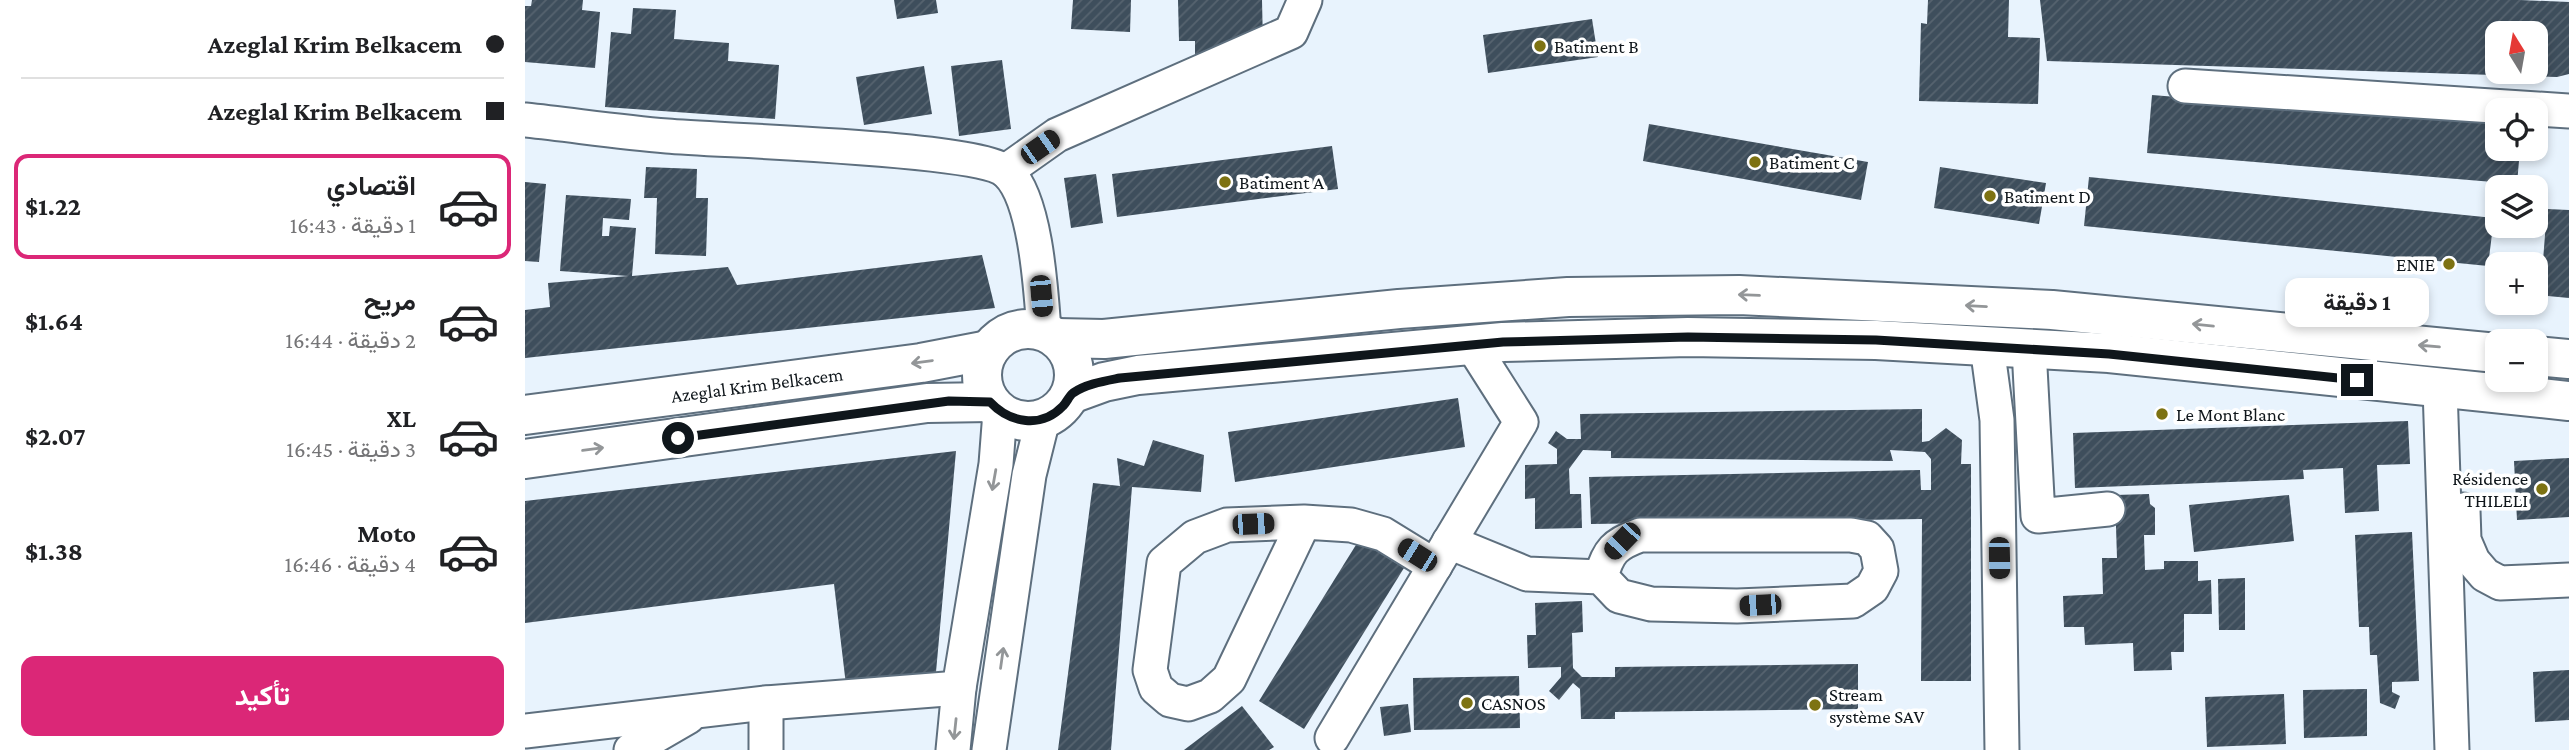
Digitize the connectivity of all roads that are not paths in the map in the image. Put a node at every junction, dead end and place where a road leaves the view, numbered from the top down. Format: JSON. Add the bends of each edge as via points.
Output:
{"nodes":[{"id":1,"x":1305,"y":0,"type":"edge"},
{"id":2,"x":2185,"y":86,"type":"dead end"},
{"id":3,"x":2569,"y":111,"type":"edge"},
{"id":4,"x":525,"y":120,"type":"edge"},
{"id":5,"x":1006,"y":171,"type":"junction"},
{"id":6,"x":1050,"y":334,"type":"junction"},
{"id":7,"x":1472,"y":345,"type":"junction"},
{"id":8,"x":1987,"y":346,"type":"junction"},
{"id":9,"x":2029,"y":349,"type":"junction"},
{"id":10,"x":989,"y":350,"type":"junction"},
{"id":11,"x":2485,"y":352,"type":"edge"},
{"id":12,"x":2548,"y":357,"type":"edge"},
{"id":13,"x":2569,"y":359,"type":"edge"},
{"id":14,"x":2440,"y":388,"type":"junction"},
{"id":15,"x":2569,"y":401,"type":"edge"},
{"id":16,"x":1057,"y":406,"type":"junction"},
{"id":17,"x":995,"y":407,"type":"junction"},
{"id":18,"x":525,"y":415,"type":"edge"},
{"id":19,"x":2442,"y":450,"type":"junction"},
{"id":20,"x":525,"y":458,"type":"edge"},
{"id":21,"x":2108,"y":509,"type":"dead end"},
{"id":22,"x":1304,"y":522,"type":"junction"},
{"id":23,"x":1442,"y":554,"type":"junction"},
{"id":24,"x":1601,"y":577,"type":"junction"},
{"id":25,"x":2569,"y":580,"type":"edge"},
{"id":26,"x":959,"y":688,"type":"junction"},
{"id":27,"x":766,"y":703,"type":"junction"},
{"id":28,"x":699,"y":711,"type":"junction"},
{"id":29,"x":525,"y":731,"type":"edge"},
{"id":30,"x":1332,"y":738,"type":"dead end"},
{"id":31,"x":631,"y":750,"type":"edge"},
{"id":32,"x":766,"y":750,"type":"edge"},
{"id":33,"x":953,"y":750,"type":"edge"},
{"id":34,"x":989,"y":750,"type":"edge"},
{"id":35,"x":2002,"y":750,"type":"edge"},
{"id":36,"x":2452,"y":750,"type":"edge"}],
"edges":[{"from":1,"to":5,"type":"street","via":[[1291,32],[1057,135]]},
{"from":2,"to":3,"type":"street"},
{"from":4,"to":5,"type":"street","via":[[668,136],[927,153],[982,161]]},
{"from":5,"to":6,"type":"street","via":[[1019,187],[1030,221]]},
{"from":6,"to":10,"type":"main road","via":[[1028,328],[1013,331]]},
{"from":11,"to":6,"type":"main road","one_way":true,"via":[[2052,310],[1739,295],[1568,297],[1104,339]]},
{"from":6,"to":16,"type":"main road","via":[[1068,349],[1074,363],[1075,379]]},
{"from":7,"to":8,"type":"main road","via":[[1688,337]]},
{"from":7,"to":16,"type":"main road","via":[[1138,375],[1104,382]]},
{"from":7,"to":23,"type":"street","via":[[1521,422]]},
{"from":8,"to":9,"type":"main road"},
{"from":8,"to":35,"type":"street","via":[[1997,420]]},
{"from":9,"to":14,"type":"main road"},
{"from":9,"to":21,"type":"street","via":[[2038,516]]},
{"from":10,"to":17,"type":"main road","via":[[982,376]]},
{"from":10,"to":18,"type":"main road","name":"Azeglal Krim Belkacem","one_way":true},
{"from":12,"to":13,"type":"main road"},
{"from":14,"to":15,"type":"main road"},
{"from":14,"to":19,"type":"street"},
{"from":16,"to":17,"type":"main road","via":[[1026,421],[1013,419]]},
{"from":34,"to":16,"type":"street","one_way":true,"via":[[1028,483]]},
{"from":20,"to":17,"type":"main road","one_way":true,"via":[[927,403]]},
{"from":17,"to":26,"type":"street","one_way":true,"via":[[996,464]]},
{"from":19,"to":25,"type":"street","via":[[2463,487],[2464,540],[2485,575],[2500,583]]},
{"from":19,"to":36,"type":"street"},
{"from":22,"to":22,"type":"street","via":[[1227,525],[1195,537],[1164,563],[1150,670],[1156,688],[1170,700],[1188,704],[1210,696],[1230,679]]},
{"from":22,"to":23,"type":"street","via":[[1351,525]]},
{"from":23,"to":24,"type":"street","via":[[1527,574]]},
{"from":23,"to":30,"type":"street"},
{"from":24,"to":24,"type":"street","via":[[1619,596],[1651,604],[1737,606],[1853,601],[1872,588],[1881,571],[1877,549],[1867,538],[1851,535],[1640,535],[1622,541],[1607,557]]},
{"from":26,"to":27,"type":"street"},
{"from":26,"to":33,"type":"street","one_way":true},
{"from":27,"to":28,"type":"street"},
{"from":27,"to":32,"type":"street"},
{"from":28,"to":29,"type":"street"},
{"from":28,"to":31,"type":"street"}]}
